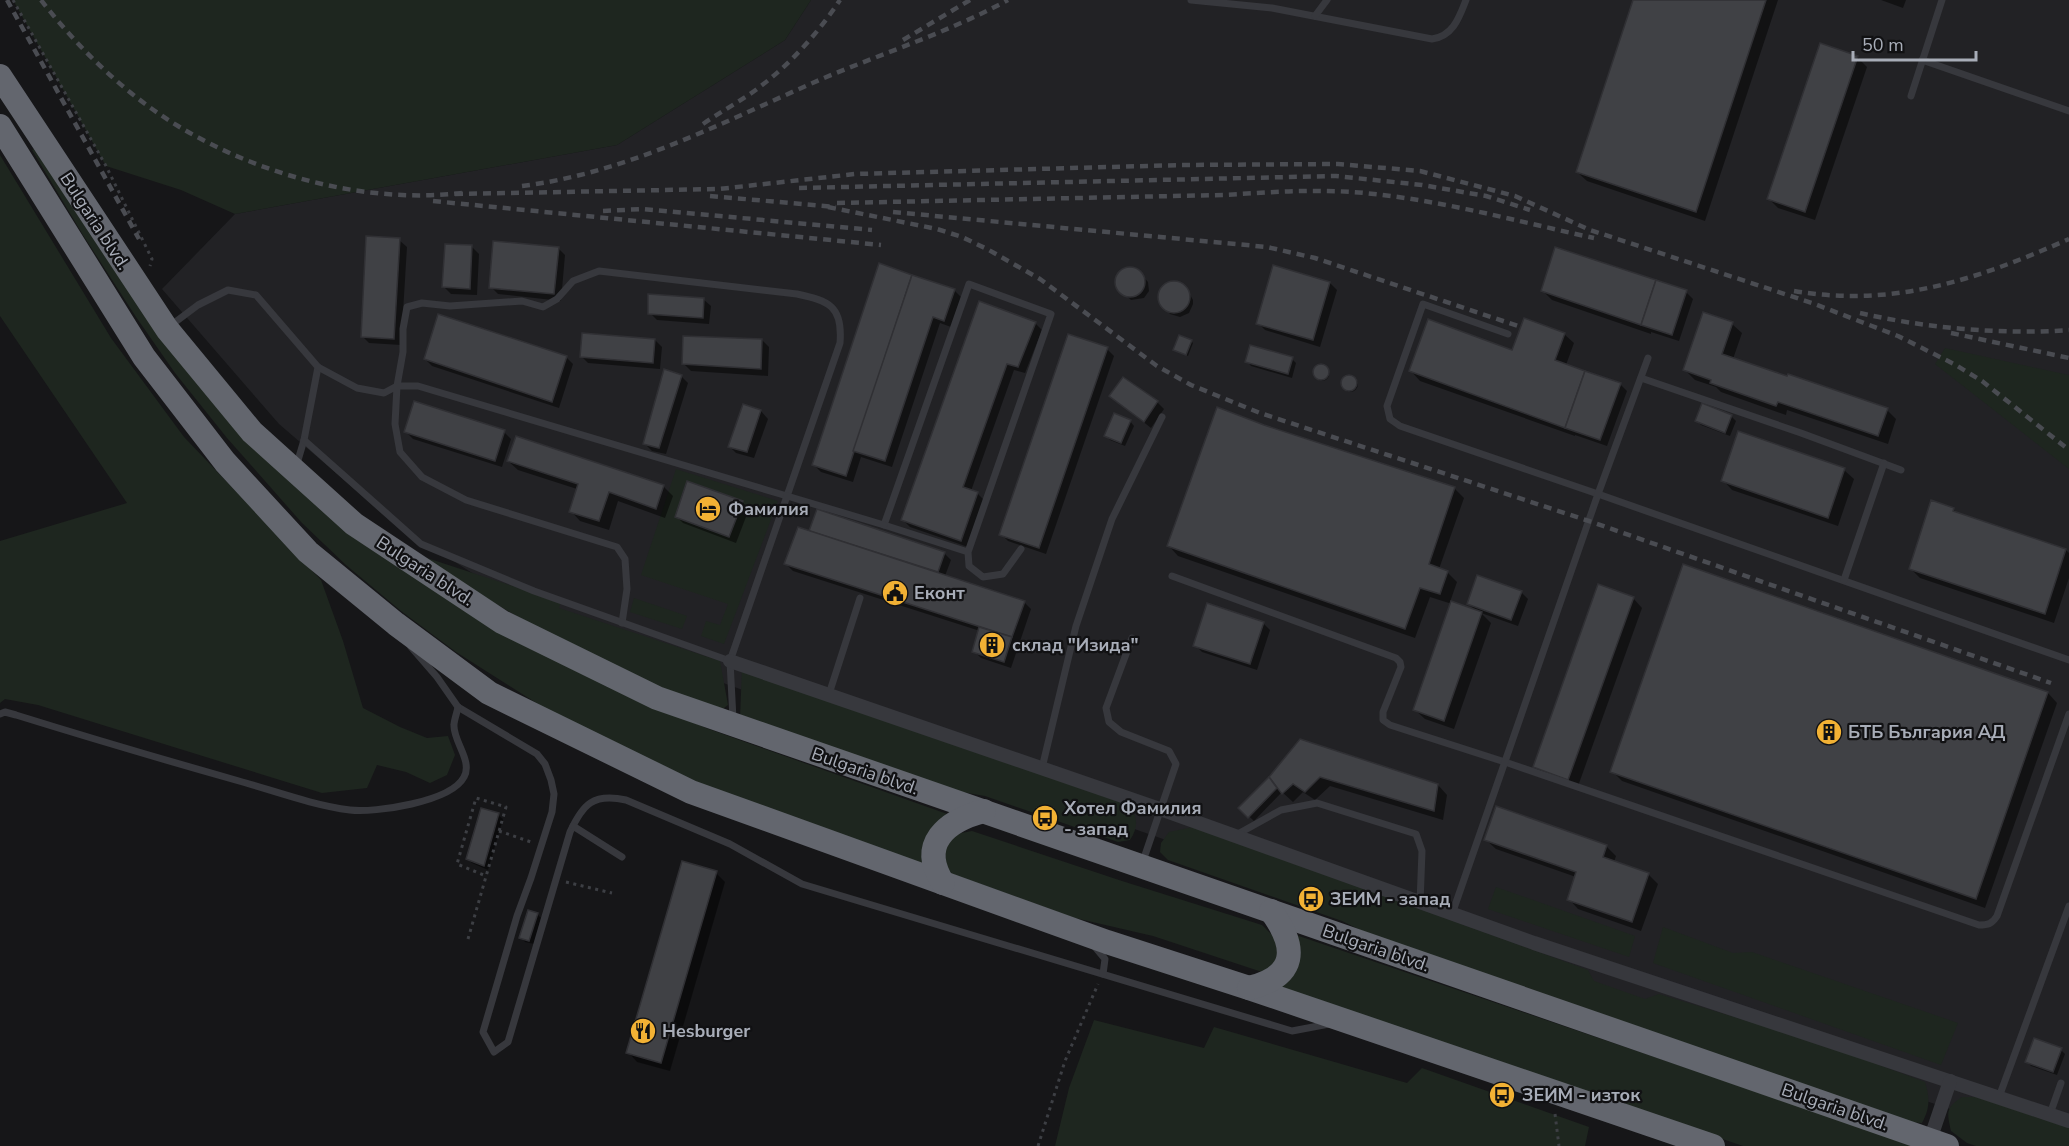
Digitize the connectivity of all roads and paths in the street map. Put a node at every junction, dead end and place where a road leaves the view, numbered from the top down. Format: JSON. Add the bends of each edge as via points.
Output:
{"nodes":[{"id":1,"x":13,"y":0,"type":"edge"},
{"id":2,"x":1191,"y":0,"type":"edge"},
{"id":3,"x":1327,"y":0,"type":"edge"},
{"id":4,"x":1466,"y":0,"type":"edge"},
{"id":5,"x":1942,"y":0,"type":"edge"},
{"id":6,"x":1315,"y":16,"type":"junction"},
{"id":7,"x":1922,"y":60,"type":"junction"},
{"id":8,"x":0,"y":76,"type":"edge"},
{"id":9,"x":1911,"y":96,"type":"dead end"},
{"id":10,"x":2069,"y":111,"type":"edge"},
{"id":11,"x":0,"y":126,"type":"edge"},
{"id":12,"x":142,"y":294,"type":"junction"},
{"id":13,"x":167,"y":329,"type":"junction"},
{"id":14,"x":1508,"y":333,"type":"dead end"},
{"id":15,"x":1648,"y":358,"type":"dead end"},
{"id":16,"x":318,"y":367,"type":"junction"},
{"id":17,"x":1641,"y":378,"type":"junction"},
{"id":18,"x":397,"y":386,"type":"junction"},
{"id":19,"x":1162,"y":417,"type":"dead end"},
{"id":20,"x":304,"y":440,"type":"junction"},
{"id":21,"x":1884,"y":463,"type":"junction"},
{"id":22,"x":1901,"y":470,"type":"dead end"},
{"id":23,"x":294,"y":472,"type":"junction"},
{"id":24,"x":1599,"y":494,"type":"junction"},
{"id":25,"x":787,"y":496,"type":"junction"},
{"id":26,"x":884,"y":525,"type":"junction"},
{"id":27,"x":1021,"y":549,"type":"dead end"},
{"id":28,"x":968,"y":552,"type":"junction"},
{"id":29,"x":1172,"y":576,"type":"dead end"},
{"id":30,"x":1844,"y":580,"type":"junction"},
{"id":31,"x":860,"y":598,"type":"dead end"},
{"id":32,"x":622,"y":623,"type":"junction"},
{"id":33,"x":396,"y":624,"type":"junction"},
{"id":34,"x":1132,"y":638,"type":"dead end"},
{"id":35,"x":2069,"y":660,"type":"edge"},
{"id":36,"x":730,"y":661,"type":"junction"},
{"id":37,"x":829,"y":694,"type":"junction"},
{"id":38,"x":458,"y":707,"type":"junction"},
{"id":39,"x":0,"y":714,"type":"edge"},
{"id":40,"x":2069,"y":714,"type":"edge"},
{"id":41,"x":734,"y":725,"type":"junction"},
{"id":42,"x":1505,"y":762,"type":"junction"},
{"id":43,"x":1042,"y":768,"type":"junction"},
{"id":44,"x":1160,"y":809,"type":"junction"},
{"id":45,"x":984,"y":811,"type":"junction"},
{"id":46,"x":573,"y":826,"type":"junction"},
{"id":47,"x":1234,"y":836,"type":"junction"},
{"id":48,"x":622,"y":857,"type":"dead end"},
{"id":49,"x":1141,"y":866,"type":"junction"},
{"id":50,"x":486,"y":876,"type":"junction"},
{"id":51,"x":556,"y":880,"type":"junction"},
{"id":52,"x":944,"y":883,"type":"junction"},
{"id":53,"x":612,"y":893,"type":"dead end"},
{"id":54,"x":1420,"y":903,"type":"junction"},
{"id":55,"x":2069,"y":906,"type":"edge"},
{"id":56,"x":1271,"y":911,"type":"junction"},
{"id":57,"x":1452,"y":914,"type":"junction"},
{"id":58,"x":1063,"y":926,"type":"junction"},
{"id":59,"x":468,"y":939,"type":"dead end"},
{"id":60,"x":1103,"y":975,"type":"junction"},
{"id":61,"x":1249,"y":988,"type":"junction"},
{"id":62,"x":1347,"y":1021,"type":"junction"},
{"id":63,"x":1950,"y":1081,"type":"junction"},
{"id":64,"x":2061,"y":1083,"type":"dead end"},
{"id":65,"x":1553,"y":1091,"type":"junction"},
{"id":66,"x":1999,"y":1097,"type":"junction"},
{"id":67,"x":2050,"y":1114,"type":"junction"},
{"id":68,"x":2069,"y":1121,"type":"edge"},
{"id":69,"x":1938,"y":1143,"type":"edge"},
{"id":70,"x":1038,"y":1146,"type":"edge"},
{"id":71,"x":1559,"y":1146,"type":"edge"},
{"id":72,"x":1713,"y":1146,"type":"edge"}],
"edges":[{"from":1,"to":12,"type":"path","via":[[106,166],[152,259]]},
{"from":2,"to":6,"type":"lane"},
{"from":3,"to":6,"type":"lane"},
{"from":4,"to":6,"type":"lane","via":[[1448,33],[1432,39]]},
{"from":5,"to":7,"type":"lane"},
{"from":7,"to":9,"type":"lane"},
{"from":7,"to":10,"type":"lane"},
{"from":8,"to":12,"type":"highway","name":"Bulgaria blvd."},
{"from":11,"to":33,"type":"highway","name":"Bulgaria blvd.","via":[[144,357],[225,462],[308,552]]},
{"from":12,"to":13,"type":"highway","name":"Bulgaria blvd."},
{"from":13,"to":16,"type":"lane","via":[[198,305],[228,290],[256,295]]},
{"from":13,"to":23,"type":"highway","name":"Bulgaria blvd.","via":[[252,432]]},
{"from":14,"to":24,"type":"lane","via":[[1423,304],[1387,406],[1390,418],[1400,426]]},
{"from":15,"to":17,"type":"lane"},
{"from":16,"to":18,"type":"lane","via":[[357,388],[384,393]]},
{"from":16,"to":20,"type":"lane"},
{"from":17,"to":21,"type":"lane"},
{"from":17,"to":24,"type":"lane"},
{"from":18,"to":25,"type":"lane","via":[[418,386]]},
{"from":18,"to":25,"type":"lane","via":[[407,307],[422,303],[450,306],[522,301],[543,308],[558,299],[573,282],[599,271],[822,300],[838,312],[842,326],[840,342]]},
{"from":18,"to":32,"type":"lane","via":[[395,424],[400,452],[422,477],[466,500],[616,547],[625,559],[627,589]]},
{"from":19,"to":43,"type":"lane","via":[[1112,519],[1076,626]]},
{"from":20,"to":23,"type":"lane"},
{"from":20,"to":32,"type":"lane","via":[[421,544]]},
{"from":21,"to":22,"type":"lane"},
{"from":21,"to":30,"type":"lane"},
{"from":23,"to":41,"type":"highway","name":"Bulgaria blvd.","via":[[354,524],[502,622],[657,698]]},
{"from":24,"to":30,"type":"lane"},
{"from":24,"to":42,"type":"lane"},
{"from":25,"to":26,"type":"lane"},
{"from":25,"to":36,"type":"lane"},
{"from":26,"to":28,"type":"lane"},
{"from":26,"to":28,"type":"lane","via":[[969,284],[1051,314]]},
{"from":27,"to":28,"type":"lane","via":[[1003,574],[983,577],[969,566]]},
{"from":29,"to":42,"type":"lane","via":[[1396,658],[1401,667],[1383,720]]},
{"from":30,"to":35,"type":"lane"},
{"from":31,"to":37,"type":"lane"},
{"from":32,"to":36,"type":"lane"},
{"from":33,"to":38,"type":"lane"},
{"from":33,"to":52,"type":"highway","name":"Bulgaria blvd.","via":[[489,693],[691,792]]},
{"from":34,"to":44,"type":"lane","via":[[1106,708],[1109,722],[1121,732],[1169,751],[1176,764]]},
{"from":36,"to":37,"type":"street"},
{"from":36,"to":41,"type":"lane"},
{"from":37,"to":43,"type":"street"},
{"from":38,"to":39,"type":"lane","via":[[453,726],[466,766],[463,780],[432,798],[370,811],[302,799],[16,715]]},
{"from":38,"to":51,"type":"lane","via":[[537,754],[545,764],[554,794],[483,1032],[494,1052],[508,1042]]},
{"from":40,"to":42,"type":"lane","via":[[1997,916],[1987,925]]},
{"from":41,"to":45,"type":"highway","name":"Bulgaria blvd."},
{"from":42,"to":57,"type":"lane"},
{"from":43,"to":44,"type":"street"},
{"from":44,"to":47,"type":"street"},
{"from":44,"to":49,"type":"lane"},
{"from":45,"to":49,"type":"highway","name":"Bulgaria blvd."},
{"from":45,"to":52,"type":"highway","via":[[952,825],[934,845],[934,869]]},
{"from":46,"to":48,"type":"lane"},
{"from":46,"to":51,"type":"lane"},
{"from":46,"to":60,"type":"lane","via":[[584,806],[608,796],[626,800],[730,844],[802,884]]},
{"from":47,"to":54,"type":"street"},
{"from":47,"to":54,"type":"lane","via":[[1281,810],[1317,803],[1416,834],[1422,851]]},
{"from":49,"to":56,"type":"highway","name":"Bulgaria blvd."},
{"from":50,"to":50,"type":"path","via":[[506,807],[476,798],[457,864]]},
{"from":50,"to":59,"type":"path"},
{"from":51,"to":53,"type":"path"},
{"from":52,"to":58,"type":"highway","name":"Bulgaria blvd."},
{"from":54,"to":57,"type":"street"},
{"from":55,"to":66,"type":"lane"},
{"from":56,"to":61,"type":"highway","via":[[1287,941],[1286,965],[1279,976]]},
{"from":56,"to":69,"type":"highway","name":"Bulgaria blvd."},
{"from":57,"to":63,"type":"street"},
{"from":58,"to":60,"type":"lane","via":[[1105,958]]},
{"from":58,"to":61,"type":"highway","name":"Bulgaria blvd."},
{"from":60,"to":62,"type":"lane","via":[[1292,1031]]},
{"from":60,"to":70,"type":"path","via":[[1065,1061]]},
{"from":61,"to":62,"type":"highway","name":"Bulgaria blvd."},
{"from":62,"to":65,"type":"highway","name":"Bulgaria blvd."},
{"from":63,"to":66,"type":"street"},
{"from":63,"to":69,"type":"street"},
{"from":64,"to":67,"type":"lane"},
{"from":65,"to":71,"type":"path"},
{"from":65,"to":72,"type":"highway","name":"Bulgaria blvd."},
{"from":66,"to":67,"type":"street"},
{"from":67,"to":68,"type":"street"}]}
